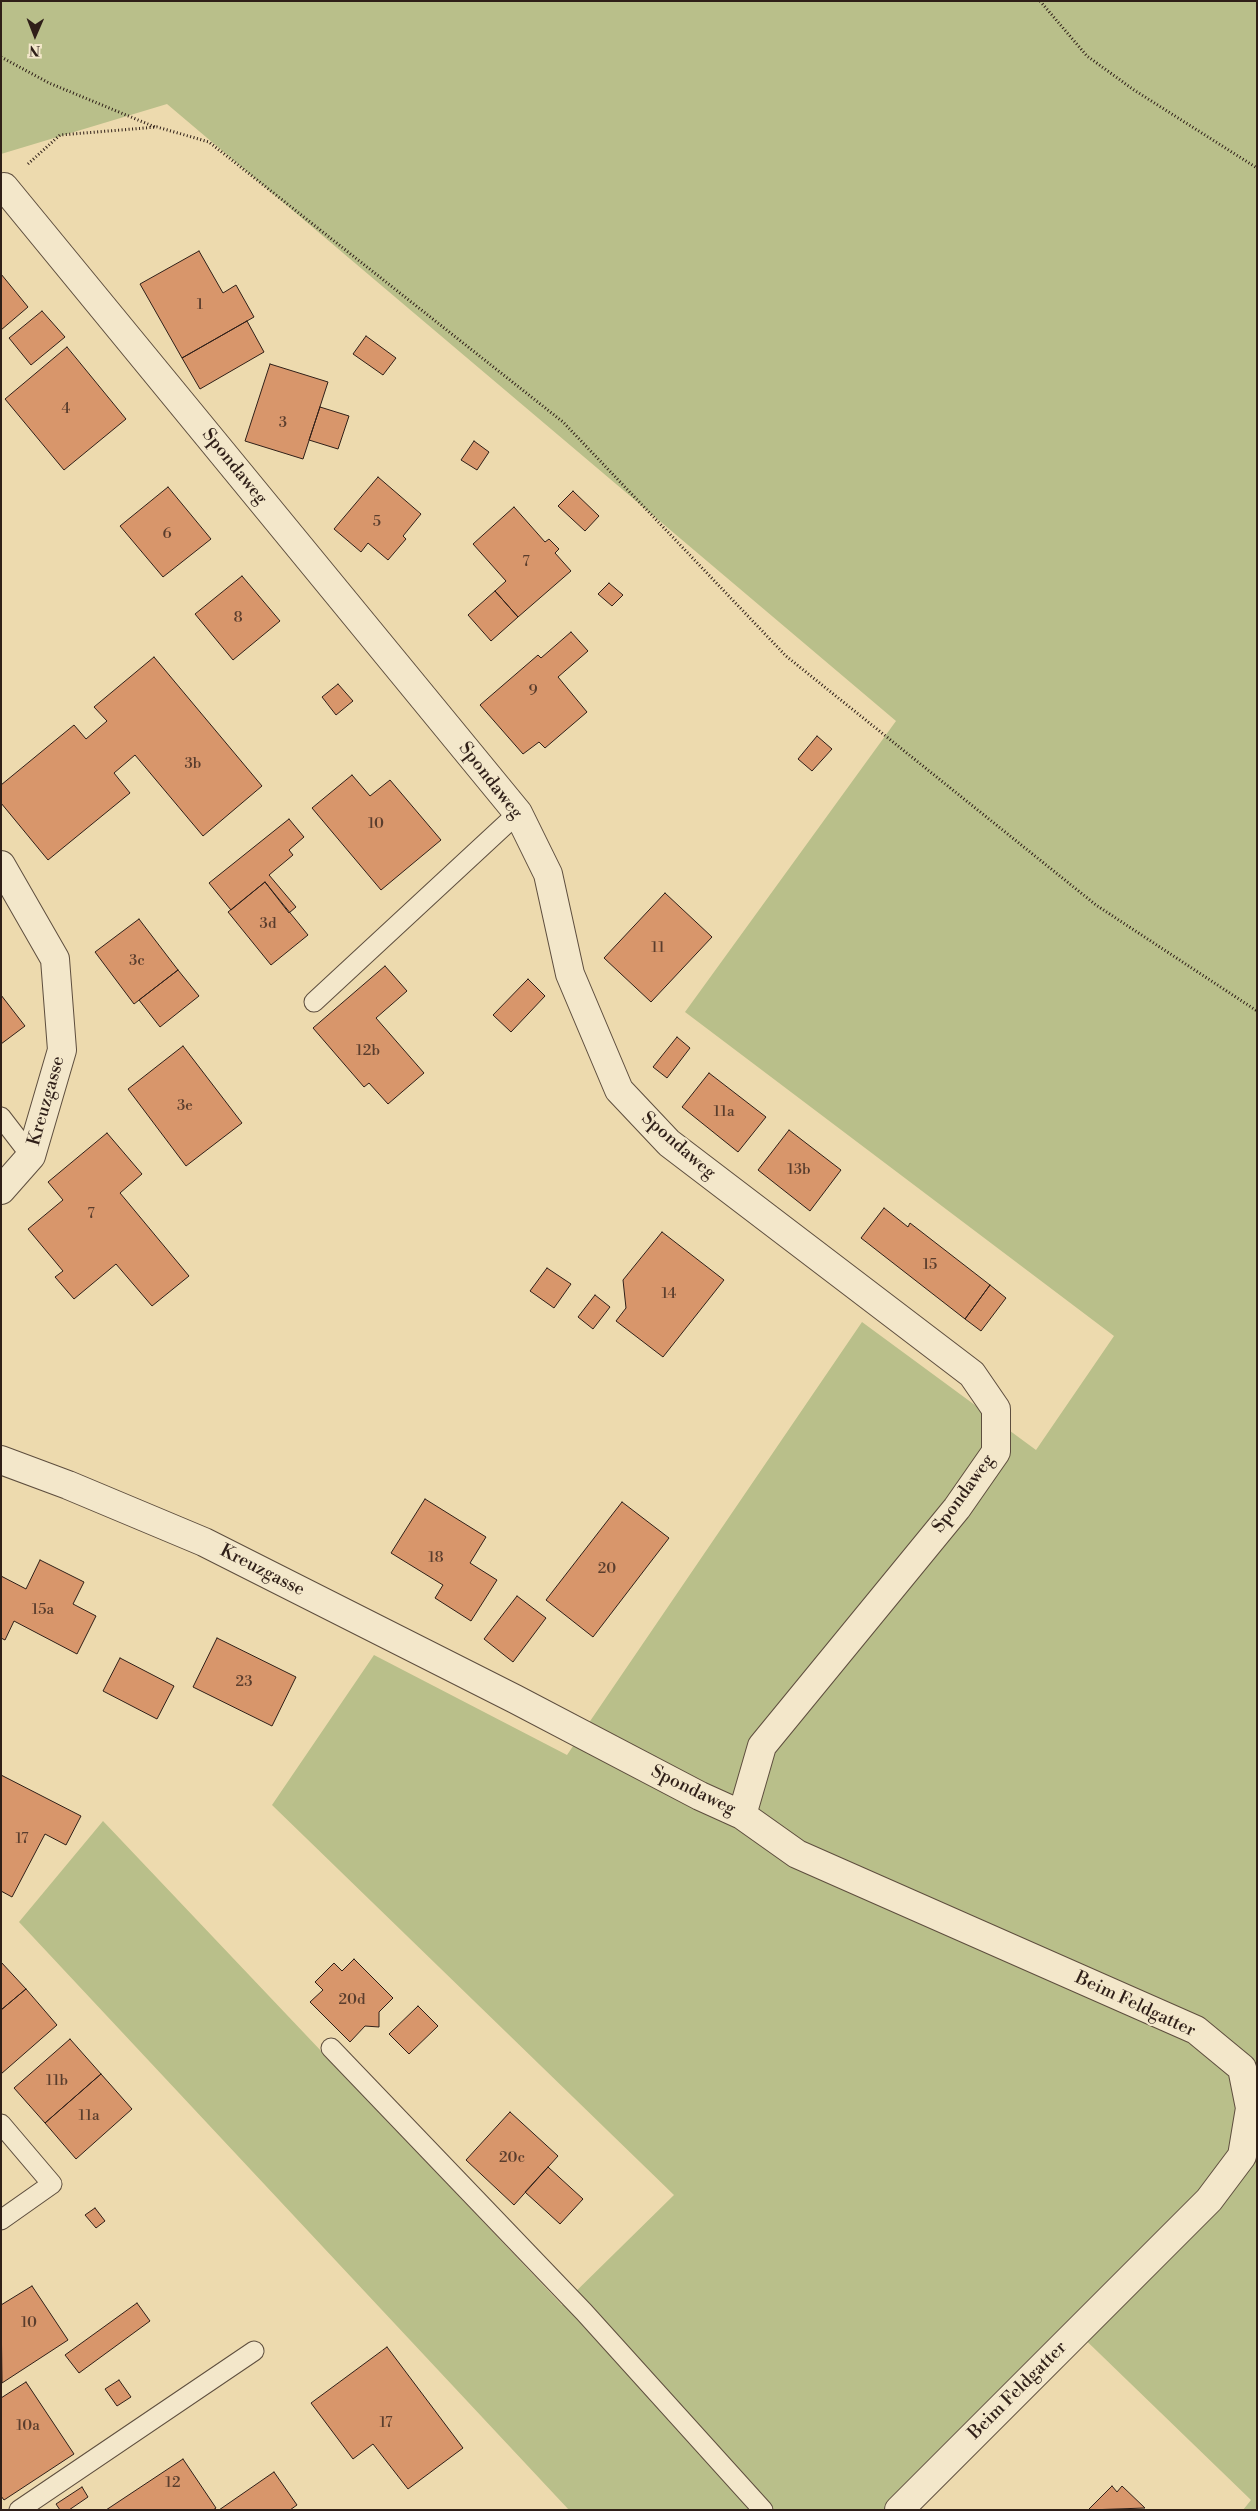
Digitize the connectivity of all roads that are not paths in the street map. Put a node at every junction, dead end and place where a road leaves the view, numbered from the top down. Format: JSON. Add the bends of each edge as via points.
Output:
{"nodes":[{"id":1,"x":3,"y":187,"type":"edge"},
{"id":2,"x":518,"y":813,"type":"junction"},
{"id":3,"x":1,"y":865,"type":"edge"},
{"id":4,"x":314,"y":1002,"type":"dead end"},
{"id":5,"x":1,"y":1117,"type":"edge"},
{"id":6,"x":31,"y":1156,"type":"junction"},
{"id":7,"x":1,"y":1190,"type":"edge"},
{"id":8,"x":1,"y":1460,"type":"edge"},
{"id":9,"x":515,"y":1699,"type":"joint"},
{"id":10,"x":742,"y":1815,"type":"junction"},
{"id":11,"x":331,"y":2048,"type":"dead end"},
{"id":12,"x":1,"y":2124,"type":"edge"},
{"id":13,"x":1,"y":2220,"type":"edge"},
{"id":14,"x":254,"y":2351,"type":"dead end"},
{"id":15,"x":19,"y":2510,"type":"edge"},
{"id":16,"x":763,"y":2510,"type":"edge"},
{"id":17,"x":899,"y":2510,"type":"edge"}],
"edges":[{"from":1,"to":2,"type":"street","name":"Spondaweg"},
{"from":2,"to":4,"type":"lane"},
{"from":2,"to":10,"type":"street","name":"Spondaweg","via":[[548,874],[570,974],[619,1090],[669,1143],[972,1374],[996,1409],[996,1452],[957,1508],[762,1746]]},
{"from":3,"to":6,"type":"street","name":"Kreuzgasse","via":[[55,960],[62,1050]]},
{"from":5,"to":6,"type":"lane"},
{"from":6,"to":7,"type":"street","name":"Kreuzgasse"},
{"from":8,"to":9,"type":"street","name":"Kreuzgasse","via":[[204,1542]]},
{"from":9,"to":10,"type":"street","name":"Spondaweg"},
{"from":10,"to":17,"type":"street","name":"Beim Feldgatter","via":[[796,1854],[1196,2030],[1242,2068],[1250,2108],[1242,2156],[1210,2200]]},
{"from":11,"to":16,"type":"lane","via":[[584,2312]]},
{"from":12,"to":13,"type":"lane","via":[[52,2184]]},
{"from":14,"to":15,"type":"lane"}]}
